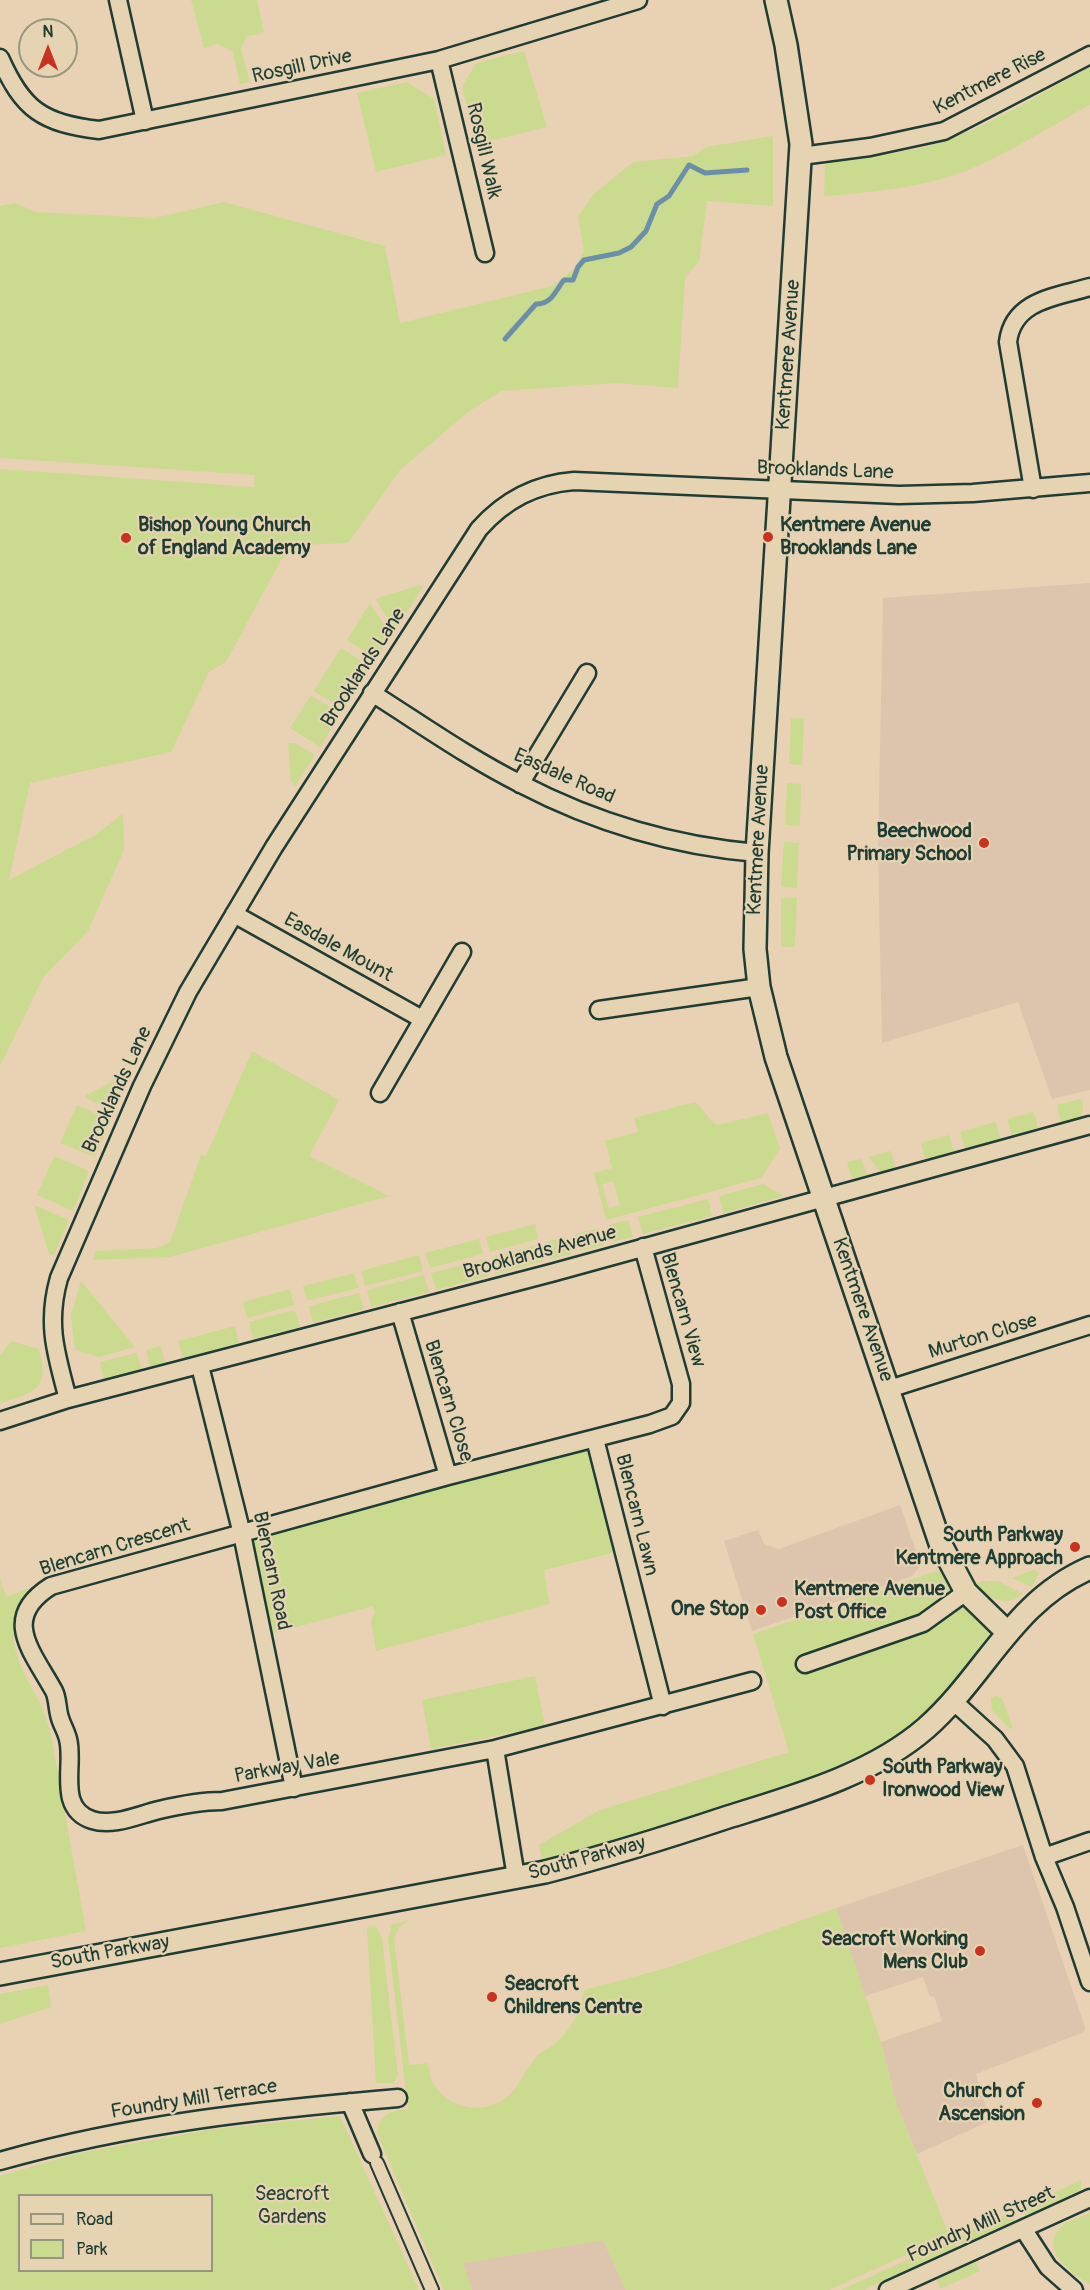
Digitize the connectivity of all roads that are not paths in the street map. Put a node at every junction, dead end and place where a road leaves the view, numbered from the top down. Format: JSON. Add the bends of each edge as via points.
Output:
{"nodes":[{"id":1,"x":118,"y":0,"type":"edge"},
{"id":2,"x":638,"y":0,"type":"edge"},
{"id":3,"x":776,"y":0,"type":"edge"},
{"id":4,"x":1090,"y":55,"type":"edge"},
{"id":5,"x":0,"y":58,"type":"edge"},
{"id":6,"x":439,"y":60,"type":"junction"},
{"id":7,"x":145,"y":122,"type":"junction"},
{"id":8,"x":801,"y":156,"type":"junction"},
{"id":9,"x":485,"y":253,"type":"dead end"},
{"id":10,"x":1090,"y":287,"type":"edge"},
{"id":11,"x":1090,"y":483,"type":"edge"},
{"id":12,"x":1033,"y":489,"type":"junction"},
{"id":13,"x":781,"y":490,"type":"junction"},
{"id":14,"x":587,"y":673,"type":"dead end"},
{"id":15,"x":372,"y":693,"type":"junction"},
{"id":16,"x":520,"y":784,"type":"junction"},
{"id":17,"x":757,"y":853,"type":"junction"},
{"id":18,"x":234,"y":914,"type":"junction"},
{"id":19,"x":462,"y":952,"type":"dead end"},
{"id":20,"x":759,"y":987,"type":"junction"},
{"id":21,"x":599,"y":1010,"type":"dead end"},
{"id":22,"x":422,"y":1019,"type":"junction"},
{"id":23,"x":380,"y":1093,"type":"dead end"},
{"id":24,"x":1090,"y":1125,"type":"edge"},
{"id":25,"x":824,"y":1198,"type":"junction"},
{"id":26,"x":643,"y":1247,"type":"junction"},
{"id":27,"x":400,"y":1312,"type":"junction"},
{"id":28,"x":1090,"y":1325,"type":"edge"},
{"id":29,"x":200,"y":1366,"type":"junction"},
{"id":30,"x":681,"y":1384,"type":"joint"},
{"id":31,"x":889,"y":1389,"type":"junction"},
{"id":32,"x":68,"y":1399,"type":"junction"},
{"id":33,"x":0,"y":1421,"type":"edge"},
{"id":34,"x":595,"y":1439,"type":"junction"},
{"id":35,"x":448,"y":1476,"type":"junction"},
{"id":36,"x":242,"y":1534,"type":"junction"},
{"id":37,"x":1090,"y":1568,"type":"edge"},
{"id":38,"x":966,"y":1592,"type":"junction"},
{"id":39,"x":1007,"y":1632,"type":"junction"},
{"id":40,"x":804,"y":1664,"type":"dead end"},
{"id":41,"x":752,"y":1681,"type":"dead end"},
{"id":42,"x":952,"y":1700,"type":"junction"},
{"id":43,"x":663,"y":1706,"type":"junction"},
{"id":44,"x":495,"y":1749,"type":"junction"},
{"id":45,"x":294,"y":1788,"type":"junction"},
{"id":46,"x":222,"y":1801,"type":"joint"},
{"id":47,"x":1090,"y":1841,"type":"edge"},
{"id":48,"x":1044,"y":1857,"type":"junction"},
{"id":49,"x":516,"y":1877,"type":"junction"},
{"id":50,"x":0,"y":1974,"type":"edge"},
{"id":51,"x":1090,"y":1982,"type":"edge"},
{"id":52,"x":398,"y":2098,"type":"dead end"},
{"id":53,"x":350,"y":2102,"type":"junction"},
{"id":54,"x":374,"y":2158,"type":"joint"},
{"id":55,"x":0,"y":2161,"type":"edge"},
{"id":56,"x":1090,"y":2198,"type":"edge"},
{"id":57,"x":1024,"y":2230,"type":"junction"},
{"id":58,"x":432,"y":2290,"type":"edge"},
{"id":59,"x":888,"y":2290,"type":"edge"},
{"id":60,"x":1074,"y":2290,"type":"edge"}],
"edges":[{"from":1,"to":7,"type":"street"},
{"from":2,"to":6,"type":"street","name":"Rosgill Drive"},
{"from":3,"to":8,"type":"street","name":"Kentmere Avenue"},
{"from":4,"to":8,"type":"street","name":"Kentmere Rise","via":[[944,131],[870,147]]},
{"from":5,"to":7,"type":"street","name":"Rosgill Drive","via":[[13,88],[36,112],[66,126],[99,130]]},
{"from":6,"to":7,"type":"street","name":"Rosgill Drive"},
{"from":6,"to":9,"type":"street","name":"Rosgill Walk"},
{"from":8,"to":13,"type":"street","name":"Kentmere Avenue"},
{"from":10,"to":12,"type":"street","via":[[1033,303],[1015,319],[1010,330],[1008,342]]},
{"from":11,"to":12,"type":"street","name":"Brooklands Lane"},
{"from":12,"to":13,"type":"street","name":"Brooklands Lane","via":[[899,495]]},
{"from":13,"to":15,"type":"street","name":"Brooklands Lane","via":[[574,481],[547,484],[521,494],[498,509],[479,529]]},
{"from":13,"to":17,"type":"street","name":"Kentmere Avenue"},
{"from":14,"to":16,"type":"street"},
{"from":15,"to":16,"type":"street","name":"Easdale Road"},
{"from":15,"to":18,"type":"street","name":"Brooklands Lane"},
{"from":16,"to":17,"type":"street","name":"Easdale Road","via":[[629,828],[705,848]]},
{"from":17,"to":20,"type":"street","name":"Kentmere Avenue","via":[[755,949]]},
{"from":18,"to":22,"type":"street","name":"Easdale Mount"},
{"from":18,"to":32,"type":"street","name":"Brooklands Lane","via":[[188,992],[142,1086],[59,1278],[52,1301],[51,1329]]},
{"from":19,"to":22,"type":"street"},
{"from":20,"to":21,"type":"street"},
{"from":20,"to":25,"type":"street","name":"Kentmere Avenue","via":[[776,1057]]},
{"from":22,"to":23,"type":"street"},
{"from":24,"to":25,"type":"street","name":"Brooklands Avenue"},
{"from":25,"to":26,"type":"street","name":"Brooklands Avenue"},
{"from":25,"to":31,"type":"street","name":"Kentmere Avenue"},
{"from":26,"to":27,"type":"street","name":"Brooklands Avenue"},
{"from":26,"to":30,"type":"street","name":"Blencarn View"},
{"from":27,"to":29,"type":"street","name":"Brooklands Avenue"},
{"from":27,"to":35,"type":"street","name":"Blencarn Close"},
{"from":28,"to":31,"type":"street","name":"Murton Close"},
{"from":29,"to":32,"type":"street","name":"Brooklands Avenue"},
{"from":29,"to":36,"type":"street","name":"Blencarn Road"},
{"from":30,"to":34,"type":"street","name":"Blencarn Close","via":[[681,1403],[672,1416]]},
{"from":31,"to":38,"type":"street","name":"Kentmere Avenue","via":[[940,1543]]},
{"from":32,"to":33,"type":"street","name":"Brooklands Avenue"},
{"from":34,"to":35,"type":"street","name":"Blencarn Close"},
{"from":34,"to":43,"type":"street","name":"Blencarn Lawn"},
{"from":35,"to":36,"type":"street","name":"Blencarn Crescent"},
{"from":36,"to":45,"type":"street","name":"Blencarn Road"},
{"from":36,"to":46,"type":"street","name":"Blencarn Crescent","via":[[51,1586],[32,1597],[22,1612],[26,1649],[55,1693],[68,1739],[70,1798],[79,1811],[91,1820],[110,1822],[205,1801]]},
{"from":37,"to":39,"type":"street","name":"South Parkway","via":[[1066,1578],[1040,1597]]},
{"from":38,"to":39,"type":"street","name":"Kentmere Avenue"},
{"from":38,"to":40,"type":"street","via":[[923,1623]]},
{"from":39,"to":42,"type":"street","name":"South Parkway"},
{"from":41,"to":43,"type":"street"},
{"from":42,"to":48,"type":"street","via":[[995,1739],[1015,1766]]},
{"from":42,"to":49,"type":"street","name":"South Parkway","via":[[925,1728],[899,1747],[808,1791],[613,1854]]},
{"from":43,"to":44,"type":"street"},
{"from":44,"to":45,"type":"street","name":"Parkway Vale"},
{"from":44,"to":49,"type":"street"},
{"from":45,"to":46,"type":"street","name":"Parkway Vale"},
{"from":47,"to":48,"type":"street"},
{"from":48,"to":51,"type":"street"},
{"from":49,"to":50,"type":"street","name":"South Parkway"},
{"from":52,"to":53,"type":"street","name":"Foundry Mill Terrace"},
{"from":53,"to":54,"type":"street"},
{"from":53,"to":55,"type":"street","name":"Foundry Mill Terrace","via":[[184,2120]]},
{"from":54,"to":58,"type":"street"},
{"from":56,"to":57,"type":"street","name":"Foundry Mill Street"},
{"from":57,"to":59,"type":"street","name":"Foundry Mill Street"},
{"from":57,"to":60,"type":"street","via":[[1048,2267]]}]}
